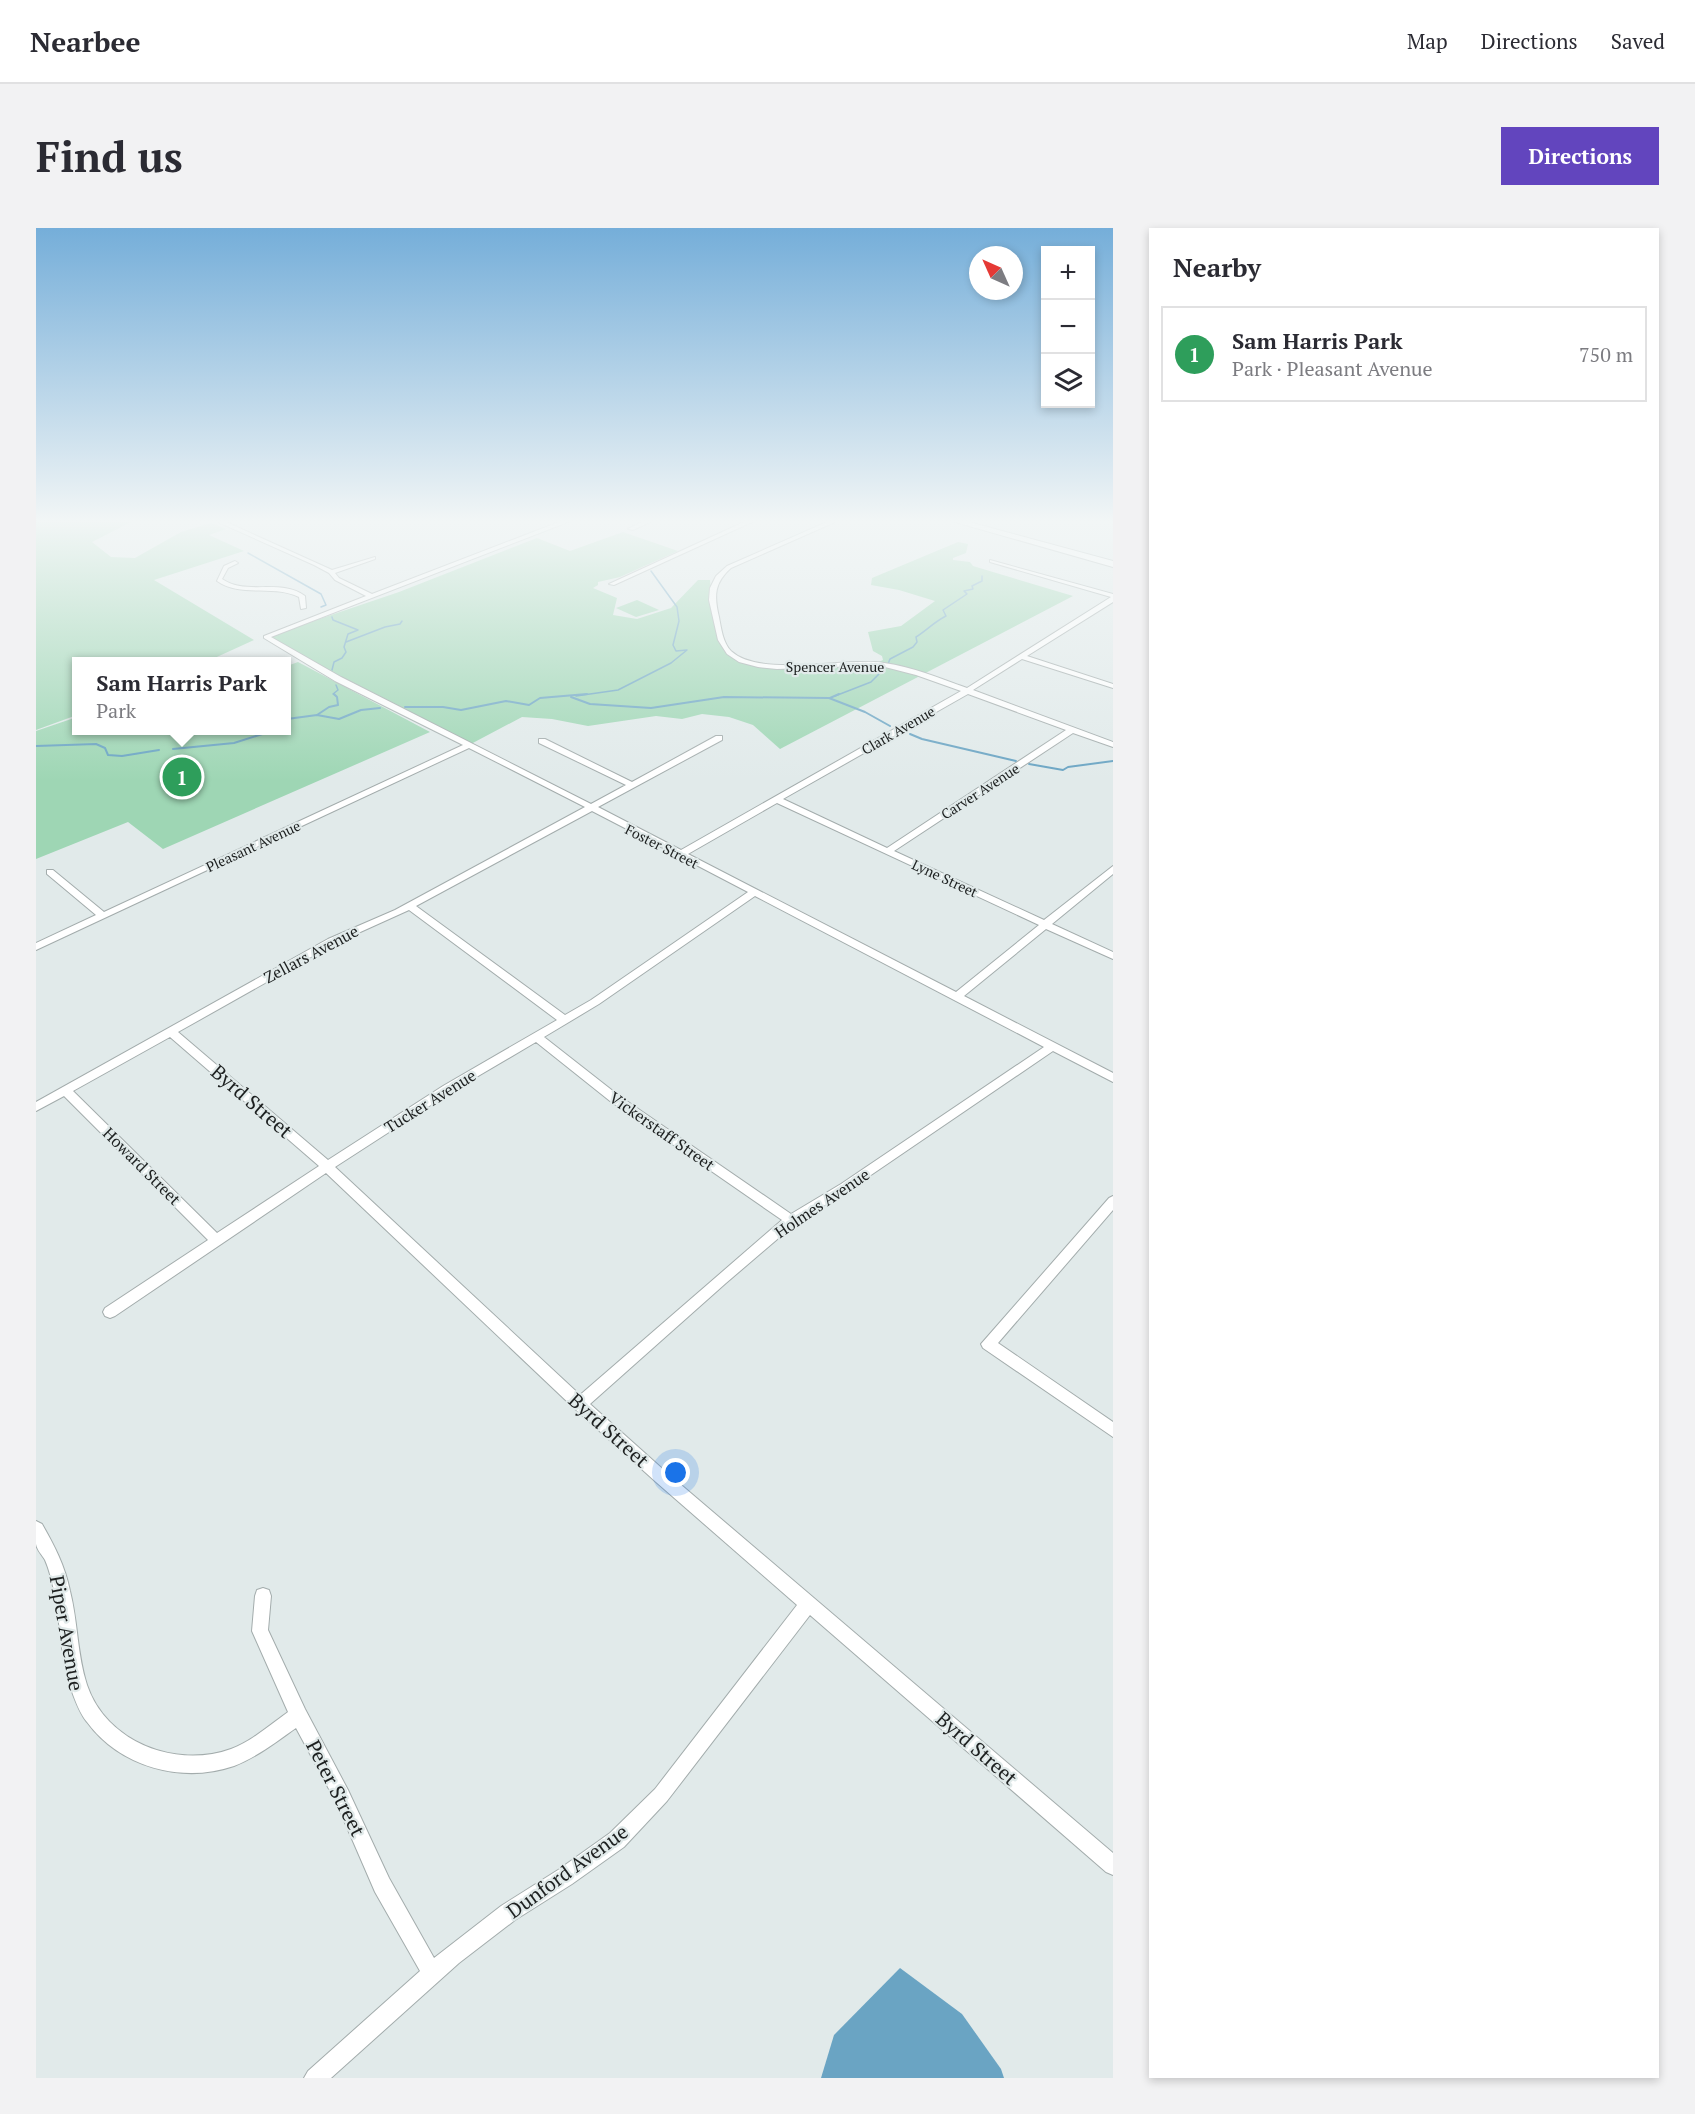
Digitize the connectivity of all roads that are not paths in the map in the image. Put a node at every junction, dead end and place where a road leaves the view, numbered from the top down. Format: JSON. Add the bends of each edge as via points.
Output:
{"nodes":[{"id":1,"x":310,"y":608,"type":"edge"},
{"id":2,"x":324,"y":608,"type":"edge"},
{"id":3,"x":713,"y":608,"type":"edge"},
{"id":4,"x":1097,"y":608,"type":"edge"},
{"id":5,"x":312,"y":611,"type":"junction"},
{"id":6,"x":1022,"y":657,"type":"junction"},
{"id":7,"x":1113,"y":686,"type":"edge"},
{"id":8,"x":967,"y":691,"type":"junction"},
{"id":9,"x":1072,"y":730,"type":"junction"},
{"id":10,"x":719,"y":738,"type":"dead end"},
{"id":11,"x":542,"y":741,"type":"dead end"},
{"id":12,"x":470,"y":745,"type":"junction"},
{"id":13,"x":1113,"y":745,"type":"edge"},
{"id":14,"x":632,"y":785,"type":"junction"},
{"id":15,"x":777,"y":800,"type":"junction"},
{"id":16,"x":589,"y":808,"type":"junction"},
{"id":17,"x":888,"y":851,"type":"junction"},
{"id":18,"x":679,"y":855,"type":"junction"},
{"id":19,"x":1113,"y":869,"type":"edge"},
{"id":20,"x":50,"y":872,"type":"dead end"},
{"id":21,"x":753,"y":893,"type":"junction"},
{"id":22,"x":410,"y":906,"type":"junction"},
{"id":23,"x":103,"y":916,"type":"junction"},
{"id":24,"x":1044,"y":924,"type":"junction"},
{"id":25,"x":36,"y":947,"type":"edge"},
{"id":26,"x":1113,"y":957,"type":"edge"},
{"id":27,"x":957,"y":997,"type":"junction"},
{"id":28,"x":564,"y":1020,"type":"junction"},
{"id":29,"x":170,"y":1031,"type":"junction"},
{"id":30,"x":537,"y":1036,"type":"junction"},
{"id":31,"x":1053,"y":1046,"type":"junction"},
{"id":32,"x":1113,"y":1078,"type":"edge"},
{"id":33,"x":66,"y":1091,"type":"junction"},
{"id":34,"x":36,"y":1107,"type":"edge"},
{"id":35,"x":327,"y":1166,"type":"junction"},
{"id":36,"x":1113,"y":1201,"type":"edge"},
{"id":37,"x":791,"y":1220,"type":"junction"},
{"id":38,"x":217,"y":1241,"type":"junction"},
{"id":39,"x":110,"y":1312,"type":"dead end"},
{"id":40,"x":580,"y":1404,"type":"junction"},
{"id":41,"x":1113,"y":1430,"type":"edge"},
{"id":42,"x":36,"y":1529,"type":"edge"},
{"id":43,"x":263,"y":1596,"type":"dead end"},
{"id":44,"x":809,"y":1603,"type":"junction"},
{"id":45,"x":299,"y":1715,"type":"junction"},
{"id":46,"x":1113,"y":1865,"type":"edge"},
{"id":47,"x":432,"y":1974,"type":"junction"},
{"id":48,"x":315,"y":2078,"type":"edge"}],
"edges":[{"from":1,"to":5,"type":"street"},
{"from":2,"to":5,"type":"street"},
{"from":3,"to":8,"type":"street","name":"Spencer Avenue","via":[[723,644],[730,654],[747,661],[803,668],[866,664],[897,668]]},
{"from":4,"to":6,"type":"street","name":"Clark Avenue"},
{"from":5,"to":12,"type":"street","name":"Foster Street","via":[[266,637],[338,679]]},
{"from":6,"to":7,"type":"street"},
{"from":6,"to":8,"type":"street","name":"Clark Avenue"},
{"from":8,"to":9,"type":"street"},
{"from":8,"to":15,"type":"street","name":"Clark Avenue"},
{"from":9,"to":13,"type":"street"},
{"from":9,"to":17,"type":"street","name":"Carver Avenue"},
{"from":10,"to":14,"type":"street","name":"Zellars Avenue"},
{"from":11,"to":14,"type":"street"},
{"from":12,"to":16,"type":"street","name":"Foster Street"},
{"from":12,"to":23,"type":"street","name":"Pleasant Avenue"},
{"from":14,"to":16,"type":"street","name":"Zellars Avenue"},
{"from":15,"to":17,"type":"street","name":"Lyne Street"},
{"from":15,"to":18,"type":"street","name":"Clark Avenue"},
{"from":16,"to":18,"type":"street","name":"Foster Street"},
{"from":16,"to":22,"type":"street","name":"Zellars Avenue"},
{"from":17,"to":24,"type":"street","name":"Lyne Street"},
{"from":18,"to":21,"type":"street","name":"Foster Street"},
{"from":19,"to":24,"type":"street"},
{"from":20,"to":23,"type":"street"},
{"from":21,"to":27,"type":"street","name":"Foster Street"},
{"from":21,"to":28,"type":"street","name":"Tucker Avenue"},
{"from":22,"to":28,"type":"street"},
{"from":22,"to":29,"type":"street","name":"Zellars Avenue","via":[[332,941]]},
{"from":23,"to":25,"type":"street","name":"Pleasant Avenue"},
{"from":24,"to":26,"type":"street","name":"Lyne Street"},
{"from":24,"to":27,"type":"street"},
{"from":27,"to":31,"type":"street","name":"Foster Street"},
{"from":28,"to":30,"type":"street","name":"Tucker Avenue"},
{"from":29,"to":33,"type":"street","name":"Zellars Avenue"},
{"from":29,"to":35,"type":"street","name":"Byrd Street"},
{"from":30,"to":35,"type":"street","name":"Tucker Avenue"},
{"from":30,"to":37,"type":"street","name":"Vickerstaff Street","via":[[624,1105]]},
{"from":31,"to":32,"type":"street","name":"Foster Street"},
{"from":31,"to":37,"type":"street","name":"Holmes Avenue"},
{"from":33,"to":34,"type":"street","name":"Zellars Avenue"},
{"from":33,"to":38,"type":"street","name":"Howard Street"},
{"from":35,"to":38,"type":"street","name":"Tucker Avenue"},
{"from":35,"to":40,"type":"street","name":"Byrd Street"},
{"from":36,"to":41,"type":"street","via":[[988,1344]]},
{"from":37,"to":40,"type":"street","name":"Holmes Avenue"},
{"from":38,"to":39,"type":"street","name":"Tucker Avenue"},
{"from":40,"to":44,"type":"street","name":"Byrd Street"},
{"from":42,"to":45,"type":"street","name":"Piper Avenue","via":[[46,1542],[58,1573],[75,1695],[95,1726],[124,1749],[164,1762],[211,1763],[245,1752]]},
{"from":43,"to":45,"type":"street","name":"Peter Street","via":[[260,1631]]},
{"from":44,"to":46,"type":"street","name":"Byrd Street"},
{"from":44,"to":47,"type":"street","name":"Dunford Avenue","via":[[661,1795],[617,1840],[508,1913]]},
{"from":45,"to":47,"type":"street","name":"Peter Street","via":[[342,1796],[382,1885]]},
{"from":47,"to":48,"type":"street","name":"Dunford Avenue"}]}
